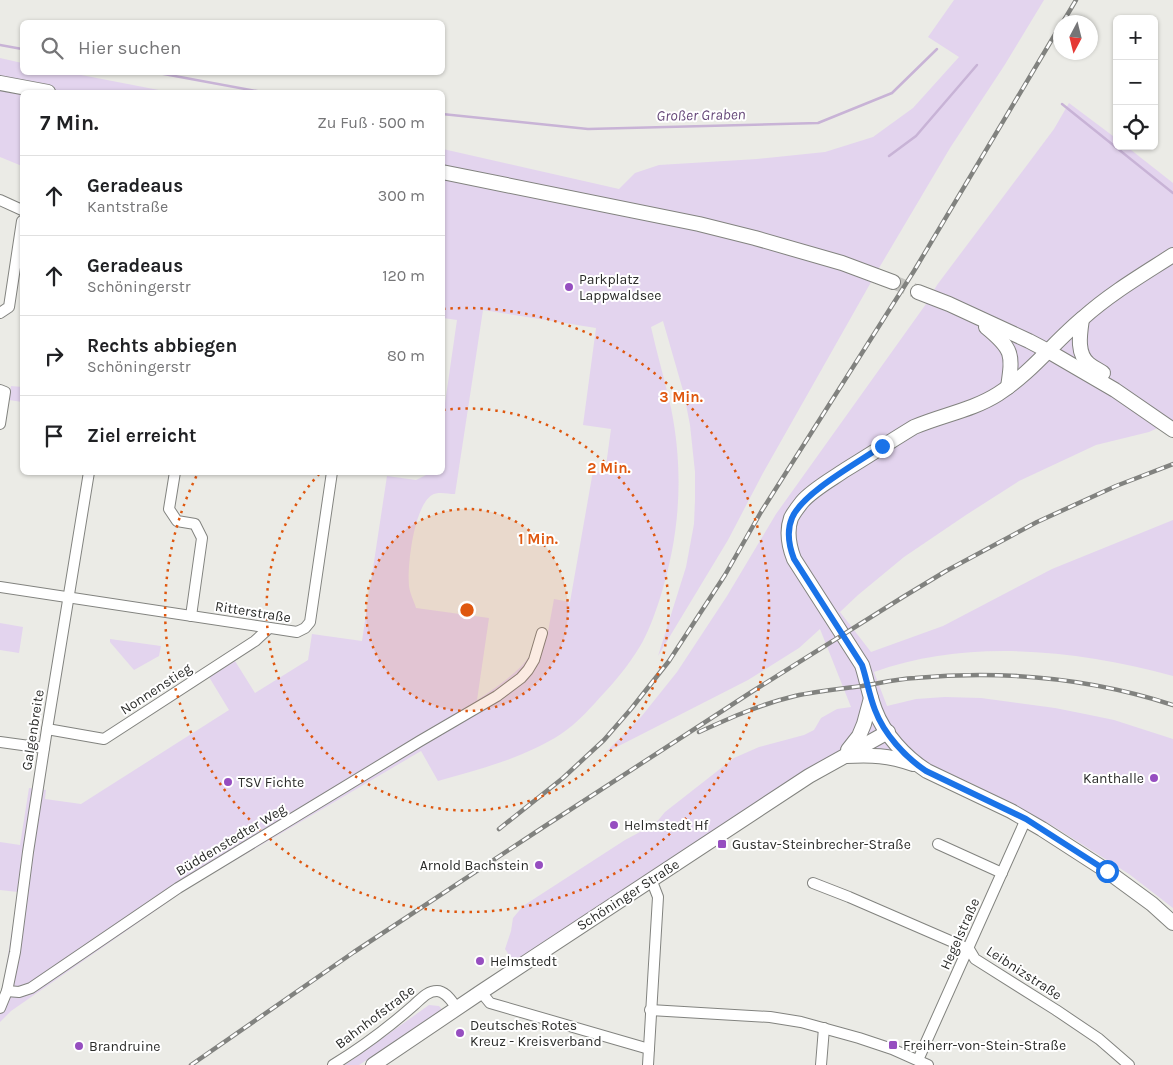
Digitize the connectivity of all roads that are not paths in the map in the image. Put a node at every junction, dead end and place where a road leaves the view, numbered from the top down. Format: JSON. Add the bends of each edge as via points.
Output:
{"nodes":[{"id":1,"x":0,"y":83,"type":"edge"},
{"id":2,"x":37,"y":90,"type":"edge"},
{"id":3,"x":445,"y":173,"type":"edge"},
{"id":4,"x":0,"y":200,"type":"edge"},
{"id":5,"x":20,"y":209,"type":"edge"},
{"id":6,"x":20,"y":233,"type":"edge"},
{"id":7,"x":1173,"y":254,"type":"edge"},
{"id":8,"x":893,"y":282,"type":"tunnel mouth"},
{"id":9,"x":918,"y":292,"type":"tunnel mouth"},
{"id":10,"x":0,"y":313,"type":"edge"},
{"id":11,"x":974,"y":317,"type":"junction"},
{"id":12,"x":1082,"y":319,"type":"junction"},
{"id":13,"x":1048,"y":351,"type":"junction"},
{"id":14,"x":1008,"y":387,"type":"junction"},
{"id":15,"x":0,"y":390,"type":"edge"},
{"id":16,"x":1115,"y":390,"type":"junction"},
{"id":17,"x":0,"y":424,"type":"edge"},
{"id":18,"x":1173,"y":430,"type":"edge"},
{"id":19,"x":89,"y":475,"type":"edge"},
{"id":20,"x":174,"y":475,"type":"edge"},
{"id":21,"x":332,"y":475,"type":"edge"},
{"id":22,"x":0,"y":587,"type":"edge"},
{"id":23,"x":69,"y":597,"type":"junction"},
{"id":24,"x":191,"y":616,"type":"junction"},
{"id":25,"x":269,"y":628,"type":"junction"},
{"id":26,"x":542,"y":634,"type":"dead end"},
{"id":27,"x":871,"y":698,"type":"junction"},
{"id":28,"x":47,"y":730,"type":"junction"},
{"id":29,"x":888,"y":732,"type":"junction"},
{"id":30,"x":0,"y":742,"type":"edge"},
{"id":31,"x":44,"y":748,"type":"junction"},
{"id":32,"x":843,"y":756,"type":"junction"},
{"id":33,"x":919,"y":766,"type":"junction"},
{"id":34,"x":1026,"y":819,"type":"junction"},
{"id":35,"x":938,"y":844,"type":"dead end"},
{"id":36,"x":1002,"y":873,"type":"junction"},
{"id":37,"x":651,"y":879,"type":"junction"},
{"id":38,"x":813,"y":883,"type":"dead end"},
{"id":39,"x":1173,"y":923,"type":"edge"},
{"id":40,"x":969,"y":949,"type":"junction"},
{"id":41,"x":7,"y":991,"type":"junction"},
{"id":42,"x":481,"y":992,"type":"junction"},
{"id":43,"x":0,"y":1008,"type":"edge"},
{"id":44,"x":457,"y":1008,"type":"junction"},
{"id":45,"x":650,"y":1010,"type":"junction"},
{"id":46,"x":824,"y":1028,"type":"junction"},
{"id":47,"x":649,"y":1049,"type":"junction"},
{"id":48,"x":918,"y":1060,"type":"junction"},
{"id":49,"x":332,"y":1065,"type":"edge"},
{"id":50,"x":373,"y":1065,"type":"edge"},
{"id":51,"x":648,"y":1065,"type":"edge"},
{"id":52,"x":821,"y":1065,"type":"edge"},
{"id":53,"x":928,"y":1065,"type":"edge"},
{"id":54,"x":1129,"y":1065,"type":"edge"}],
"edges":[{"from":1,"to":2,"type":"main road"},
{"from":3,"to":8,"type":"main road","via":[[690,222],[842,263]]},
{"from":4,"to":5,"type":"street"},
{"from":6,"to":10,"type":"street","via":[[8,307]]},
{"from":7,"to":12,"type":"main road","via":[[1108,297]]},
{"from":9,"to":11,"type":"main road"},
{"from":11,"to":13,"type":"main road"},
{"from":11,"to":14,"type":"main road","via":[[999,337],[1009,350]]},
{"from":12,"to":13,"type":"main road"},
{"from":12,"to":16,"type":"main road","via":[[1082,356],[1102,372]]},
{"from":13,"to":14,"type":"main road"},
{"from":13,"to":16,"type":"main road"},
{"from":14,"to":27,"type":"main road","via":[[975,406],[914,427],[826,482],[803,500],[792,517],[789,527],[794,559],[862,665]]},
{"from":15,"to":17,"type":"street","via":[[5,392]]},
{"from":16,"to":18,"type":"main road"},
{"from":19,"to":23,"type":"street","name":"Galgenbreite"},
{"from":20,"to":24,"type":"street","via":[[168,509],[177,521],[195,524],[202,538]]},
{"from":21,"to":25,"type":"street","name":"Ritterstraße","via":[[310,622],[298,632]]},
{"from":22,"to":23,"type":"street","name":"Ritterstraße"},
{"from":23,"to":24,"type":"street","name":"Ritterstraße"},
{"from":23,"to":28,"type":"street","name":"Galgenbreite"},
{"from":24,"to":25,"type":"street","name":"Ritterstraße"},
{"from":25,"to":28,"type":"street","name":"Nonnenstieg","via":[[255,641],[104,739]]},
{"from":26,"to":41,"type":"street","name":"Büddenstedter Weg","via":[[528,670],[497,696],[178,888],[31,988]]},
{"from":27,"to":29,"type":"main road"},
{"from":27,"to":32,"type":"main road","via":[[859,736]]},
{"from":28,"to":31,"type":"street","name":"Galgenbreite"},
{"from":29,"to":32,"type":"main road","name":"Schöninger Straße"},
{"from":29,"to":33,"type":"main road"},
{"from":30,"to":31,"type":"street"},
{"from":31,"to":41,"type":"street","name":"Galgenbreite"},
{"from":32,"to":33,"type":"main road","via":[[897,758]]},
{"from":32,"to":37,"type":"main road","name":"Schöninger Straße"},
{"from":33,"to":34,"type":"main road"},
{"from":34,"to":36,"type":"street","name":"Hegelstraße"},
{"from":34,"to":39,"type":"main road","via":[[1107,871]]},
{"from":35,"to":36,"type":"street"},
{"from":36,"to":40,"type":"street","name":"Hegelstraße"},
{"from":37,"to":42,"type":"main road","name":"Schöninger Straße"},
{"from":37,"to":45,"type":"street","via":[[658,898]]},
{"from":38,"to":40,"type":"street","name":"Leibnizstraße"},
{"from":40,"to":48,"type":"street","name":"Hegelstraße"},
{"from":40,"to":54,"type":"street","name":"Leibnizstraße","via":[[975,959],[1099,1039]]},
{"from":41,"to":43,"type":"street"},
{"from":42,"to":44,"type":"main road","name":"Schöninger Straße"},
{"from":42,"to":47,"type":"street","via":[[490,1003]]},
{"from":44,"to":49,"type":"street","name":"Bahnhofstraße","via":[[444,993],[428,994]]},
{"from":44,"to":50,"type":"main road","name":"Schöninger Straße"},
{"from":45,"to":46,"type":"street","via":[[770,1017]]},
{"from":45,"to":47,"type":"street"},
{"from":46,"to":48,"type":"street"},
{"from":46,"to":52,"type":"street"},
{"from":47,"to":51,"type":"street"},
{"from":48,"to":53,"type":"street"}]}
